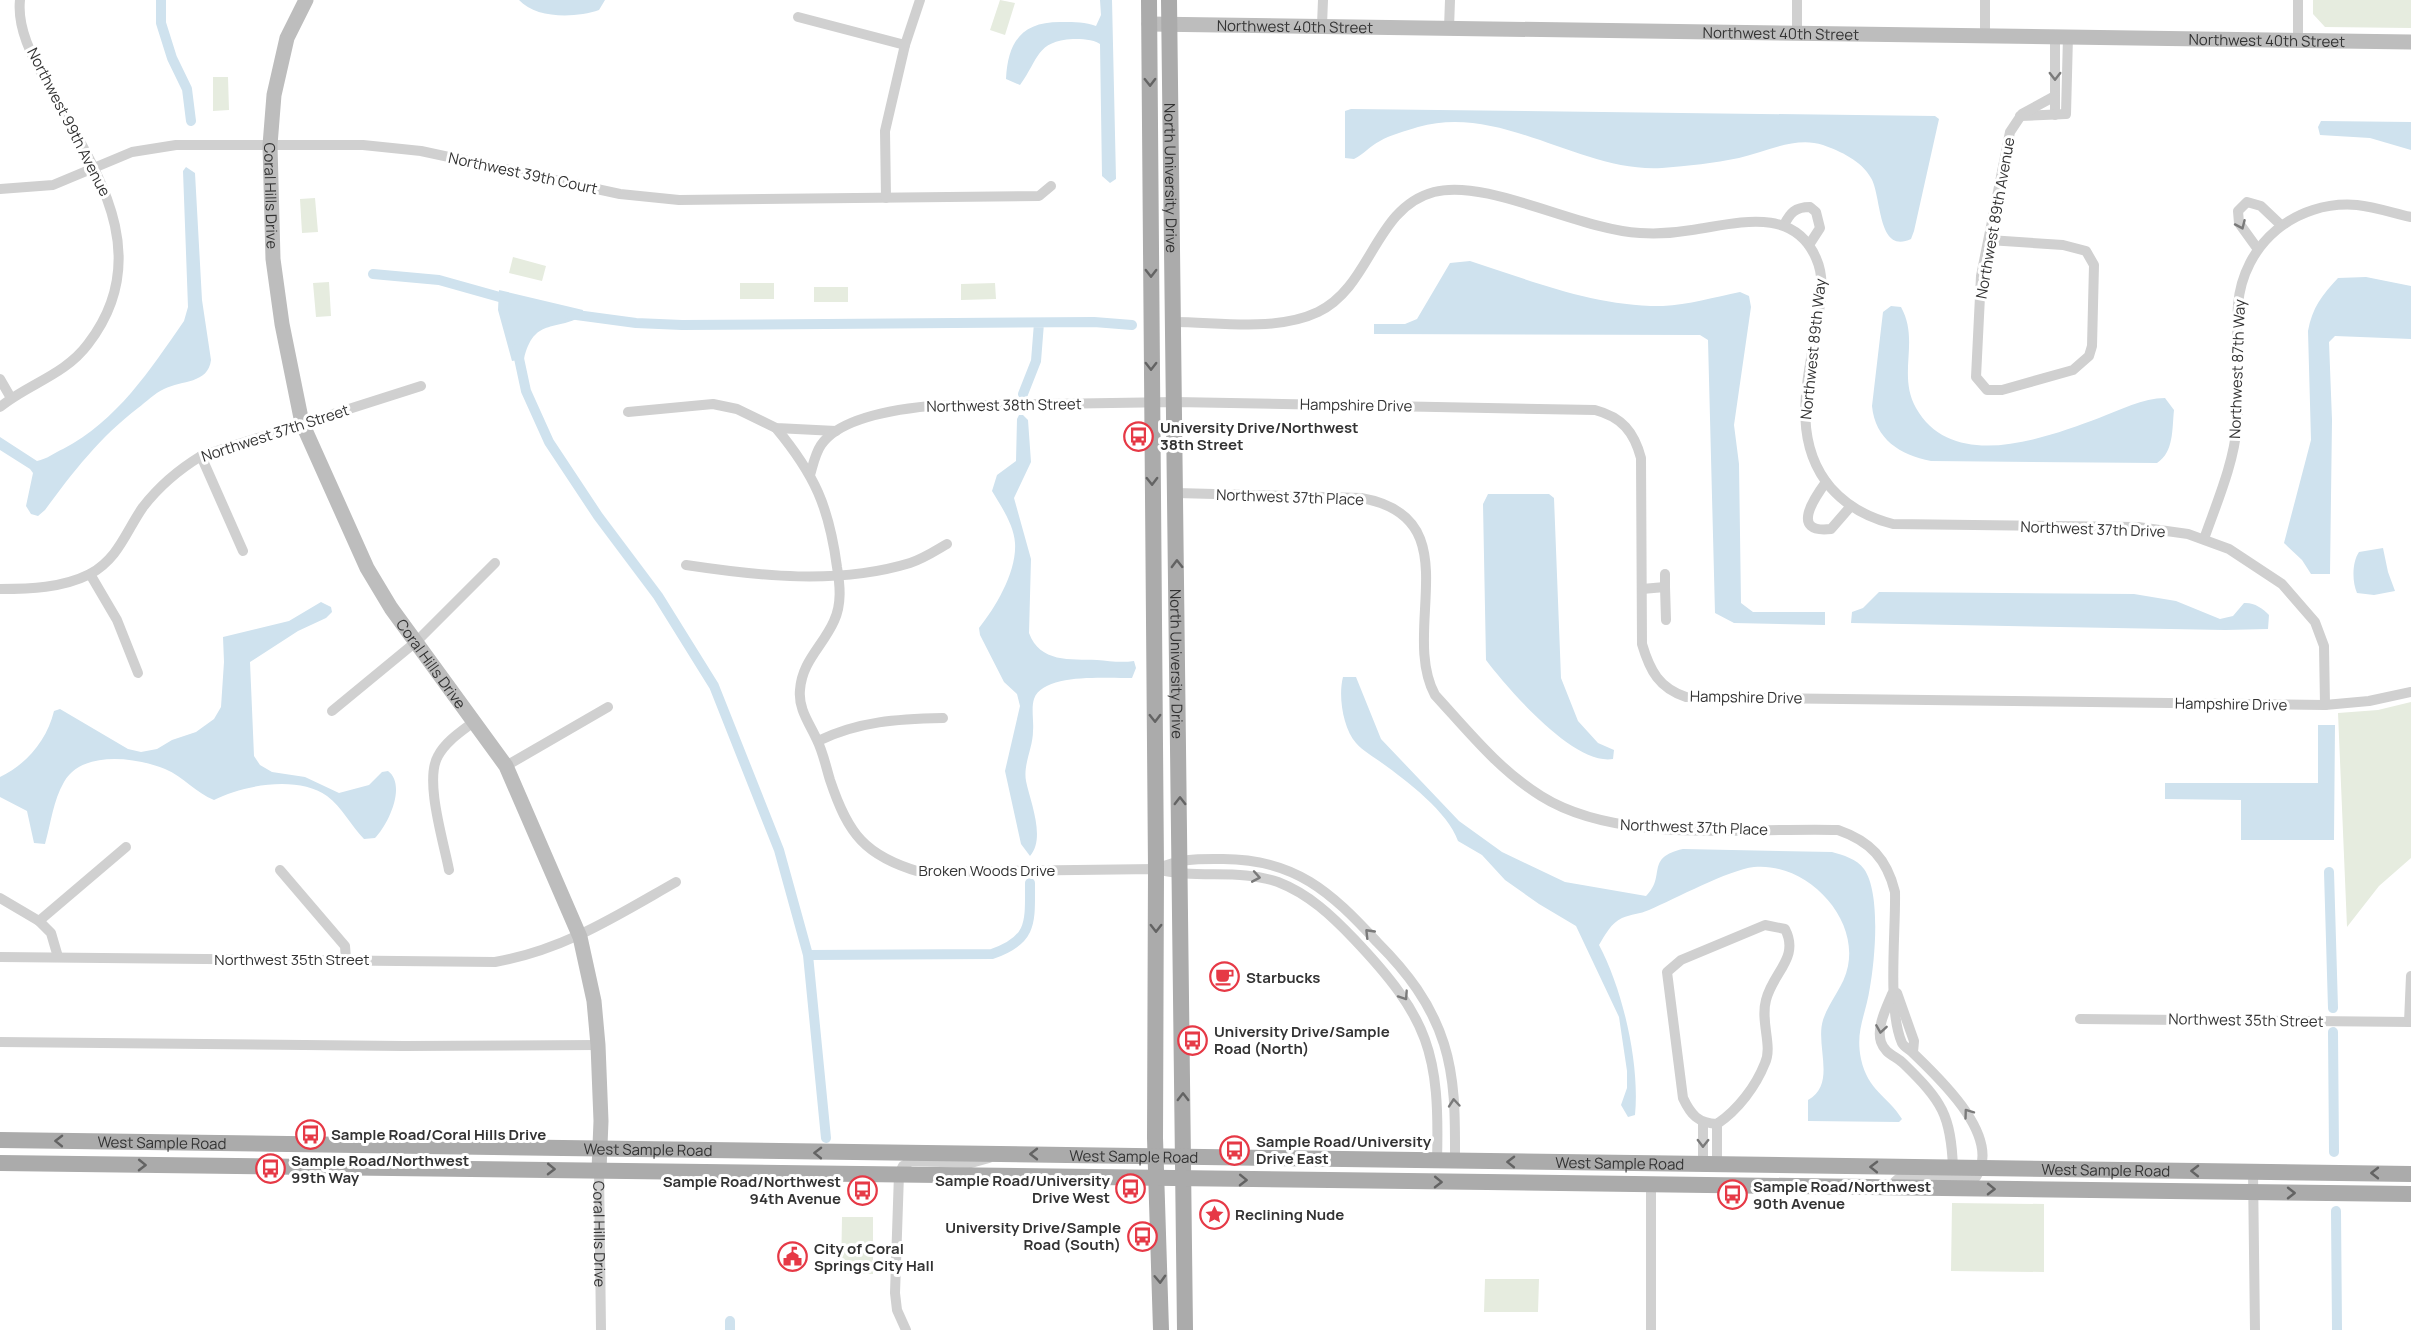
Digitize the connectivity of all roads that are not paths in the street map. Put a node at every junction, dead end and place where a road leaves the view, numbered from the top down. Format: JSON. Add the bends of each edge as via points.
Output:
{"nodes":[{"id":1,"x":20,"y":0,"type":"edge"},
{"id":2,"x":306,"y":0,"type":"edge"},
{"id":3,"x":920,"y":0,"type":"edge"},
{"id":4,"x":1149,"y":0,"type":"edge"},
{"id":5,"x":1169,"y":0,"type":"edge"},
{"id":6,"x":1323,"y":0,"type":"edge"},
{"id":7,"x":1450,"y":0,"type":"edge"},
{"id":8,"x":1797,"y":0,"type":"edge"},
{"id":9,"x":1984,"y":0,"type":"edge"},
{"id":10,"x":2298,"y":0,"type":"edge"},
{"id":11,"x":798,"y":17,"type":"dead end"},
{"id":12,"x":1149,"y":24,"type":"junction"},
{"id":13,"x":1169,"y":24,"type":"junction"},
{"id":14,"x":1322,"y":25,"type":"junction"},
{"id":15,"x":1449,"y":28,"type":"junction"},
{"id":16,"x":1797,"y":33,"type":"junction"},
{"id":17,"x":1984,"y":36,"type":"junction"},
{"id":18,"x":2062,"y":36,"type":"junction"},
{"id":19,"x":2298,"y":40,"type":"junction"},
{"id":20,"x":2411,"y":42,"type":"edge"},
{"id":21,"x":905,"y":45,"type":"junction"},
{"id":22,"x":2055,"y":96,"type":"junction"},
{"id":23,"x":2055,"y":115,"type":"junction"},
{"id":24,"x":2020,"y":116,"type":"junction"},
{"id":25,"x":270,"y":145,"type":"junction"},
{"id":26,"x":93,"y":168,"type":"junction"},
{"id":27,"x":1051,"y":186,"type":"dead end"},
{"id":28,"x":0,"y":189,"type":"edge"},
{"id":29,"x":886,"y":198,"type":"junction"},
{"id":30,"x":2411,"y":217,"type":"edge"},
{"id":31,"x":1784,"y":225,"type":"junction"},
{"id":32,"x":2281,"y":225,"type":"junction"},
{"id":33,"x":1989,"y":240,"type":"junction"},
{"id":34,"x":1809,"y":245,"type":"junction"},
{"id":35,"x":2257,"y":248,"type":"junction"},
{"id":36,"x":1174,"y":322,"type":"junction"},
{"id":37,"x":0,"y":379,"type":"edge"},
{"id":38,"x":421,"y":386,"type":"dead end"},
{"id":39,"x":11,"y":398,"type":"junction"},
{"id":40,"x":1151,"y":402,"type":"junction"},
{"id":41,"x":1175,"y":402,"type":"junction"},
{"id":42,"x":0,"y":407,"type":"edge"},
{"id":43,"x":628,"y":412,"type":"dead end"},
{"id":44,"x":302,"y":423,"type":"junction"},
{"id":45,"x":776,"y":428,"type":"junction"},
{"id":46,"x":836,"y":431,"type":"junction"},
{"id":47,"x":201,"y":456,"type":"junction"},
{"id":48,"x":810,"y":476,"type":"junction"},
{"id":49,"x":1826,"y":482,"type":"junction"},
{"id":50,"x":1176,"y":493,"type":"junction"},
{"id":51,"x":1836,"y":493,"type":"joint"},
{"id":52,"x":1851,"y":506,"type":"junction"},
{"id":53,"x":2204,"y":539,"type":"junction"},
{"id":54,"x":947,"y":544,"type":"dead end"},
{"id":55,"x":243,"y":550,"type":"dead end"},
{"id":56,"x":495,"y":563,"type":"dead end"},
{"id":57,"x":686,"y":565,"type":"dead end"},
{"id":58,"x":90,"y":574,"type":"junction"},
{"id":59,"x":1665,"y":574,"type":"dead end"},
{"id":60,"x":838,"y":576,"type":"junction"},
{"id":61,"x":1665,"y":587,"type":"junction"},
{"id":62,"x":1642,"y":588,"type":"junction"},
{"id":63,"x":0,"y":589,"type":"edge"},
{"id":64,"x":1666,"y":620,"type":"dead end"},
{"id":65,"x":417,"y":641,"type":"junction"},
{"id":66,"x":1179,"y":661,"type":"junction"},
{"id":67,"x":1154,"y":662,"type":"junction"},
{"id":68,"x":138,"y":673,"type":"dead end"},
{"id":69,"x":1154,"y":686,"type":"junction"},
{"id":70,"x":1179,"y":686,"type":"junction"},
{"id":71,"x":2411,"y":692,"type":"edge"},
{"id":72,"x":2325,"y":705,"type":"junction"},
{"id":73,"x":608,"y":707,"type":"dead end"},
{"id":74,"x":332,"y":711,"type":"dead end"},
{"id":75,"x":943,"y":718,"type":"dead end"},
{"id":76,"x":475,"y":721,"type":"junction"},
{"id":77,"x":818,"y":741,"type":"junction"},
{"id":78,"x":506,"y":766,"type":"junction"},
{"id":79,"x":126,"y":847,"type":"dead end"},
{"id":80,"x":1227,"y":859,"type":"junction"},
{"id":81,"x":1181,"y":867,"type":"junction"},
{"id":82,"x":1156,"y":869,"type":"junction"},
{"id":83,"x":280,"y":870,"type":"dead end"},
{"id":84,"x":448,"y":870,"type":"dead end"},
{"id":85,"x":1227,"y":874,"type":"junction"},
{"id":86,"x":676,"y":882,"type":"dead end"},
{"id":87,"x":1330,"y":894,"type":"junction"},
{"id":88,"x":0,"y":898,"type":"edge"},
{"id":89,"x":1317,"y":904,"type":"junction"},
{"id":90,"x":39,"y":921,"type":"junction"},
{"id":91,"x":580,"y":937,"type":"junction"},
{"id":92,"x":0,"y":957,"type":"edge"},
{"id":93,"x":58,"y":957,"type":"junction"},
{"id":94,"x":346,"y":959,"type":"junction"},
{"id":95,"x":1402,"y":968,"type":"junction"},
{"id":96,"x":2411,"y":976,"type":"edge"},
{"id":97,"x":1390,"y":978,"type":"junction"},
{"id":98,"x":1895,"y":988,"type":"junction"},
{"id":99,"x":2080,"y":1019,"type":"dead end"},
{"id":100,"x":2410,"y":1022,"type":"edge"},
{"id":101,"x":0,"y":1042,"type":"edge"},
{"id":102,"x":598,"y":1045,"type":"junction"},
{"id":103,"x":1913,"y":1052,"type":"junction"},
{"id":104,"x":1902,"y":1062,"type":"junction"},
{"id":105,"x":1450,"y":1066,"type":"junction"},
{"id":106,"x":1434,"y":1069,"type":"junction"},
{"id":107,"x":1703,"y":1123,"type":"junction"},
{"id":108,"x":1717,"y":1124,"type":"junction"},
{"id":109,"x":0,"y":1140,"type":"edge"},
{"id":110,"x":292,"y":1144,"type":"junction"},
{"id":111,"x":345,"y":1145,"type":"junction"},
{"id":112,"x":600,"y":1149,"type":"junction"},
{"id":113,"x":898,"y":1154,"type":"junction"},
{"id":114,"x":999,"y":1154,"type":"junction"},
{"id":115,"x":1156,"y":1154,"type":"junction"},
{"id":116,"x":1184,"y":1156,"type":"junction"},
{"id":117,"x":1437,"y":1161,"type":"junction"},
{"id":118,"x":1455,"y":1161,"type":"junction"},
{"id":119,"x":0,"y":1163,"type":"edge"},
{"id":120,"x":1627,"y":1163,"type":"junction"},
{"id":121,"x":1710,"y":1164,"type":"junction"},
{"id":122,"x":180,"y":1165,"type":"junction"},
{"id":123,"x":292,"y":1166,"type":"junction"},
{"id":124,"x":1780,"y":1166,"type":"junction"},
{"id":125,"x":1953,"y":1168,"type":"junction"},
{"id":126,"x":1982,"y":1168,"type":"junction"},
{"id":127,"x":599,"y":1170,"type":"junction"},
{"id":128,"x":2253,"y":1172,"type":"junction"},
{"id":129,"x":809,"y":1173,"type":"junction"},
{"id":130,"x":899,"y":1174,"type":"junction"},
{"id":131,"x":2411,"y":1174,"type":"edge"},
{"id":132,"x":1157,"y":1179,"type":"junction"},
{"id":133,"x":1185,"y":1179,"type":"junction"},
{"id":134,"x":1512,"y":1182,"type":"junction"},
{"id":135,"x":1651,"y":1184,"type":"junction"},
{"id":136,"x":1888,"y":1188,"type":"junction"},
{"id":137,"x":2254,"y":1193,"type":"junction"},
{"id":138,"x":2411,"y":1194,"type":"edge"},
{"id":139,"x":602,"y":1330,"type":"edge"},
{"id":140,"x":906,"y":1330,"type":"edge"},
{"id":141,"x":1161,"y":1330,"type":"edge"},
{"id":142,"x":1185,"y":1330,"type":"edge"},
{"id":143,"x":1651,"y":1330,"type":"edge"},
{"id":144,"x":2255,"y":1330,"type":"edge"}],
"edges":[{"from":1,"to":26,"type":"street","name":"Northwest 99th Avenue","via":[[23,32],[37,65]]},
{"from":2,"to":25,"type":"street","name":"Coral Hills Drive","via":[[286,38],[274,95]]},
{"from":3,"to":21,"type":"street"},
{"from":4,"to":12,"type":"main road","name":"North University Drive"},
{"from":5,"to":13,"type":"main road","name":"North University Drive"},
{"from":6,"to":14,"type":"street"},
{"from":7,"to":15,"type":"street"},
{"from":8,"to":16,"type":"street"},
{"from":9,"to":17,"type":"street"},
{"from":10,"to":19,"type":"street"},
{"from":11,"to":21,"type":"street"},
{"from":12,"to":13,"type":"street","name":"Northwest 40th Street"},
{"from":12,"to":40,"type":"main road","name":"North University Drive","one_way":true},
{"from":13,"to":14,"type":"street","name":"Northwest 40th Street"},
{"from":13,"to":36,"type":"main road","name":"North University Drive"},
{"from":14,"to":15,"type":"street","name":"Northwest 40th Street"},
{"from":15,"to":16,"type":"street","name":"Northwest 40th Street"},
{"from":16,"to":17,"type":"street","name":"Northwest 40th Street"},
{"from":17,"to":18,"type":"street","name":"Northwest 40th Street"},
{"from":18,"to":19,"type":"street","name":"Northwest 40th Street"},
{"from":18,"to":22,"type":"street","one_way":true},
{"from":18,"to":23,"type":"street","via":[[2066,114]]},
{"from":19,"to":20,"type":"street","name":"Northwest 40th Street"},
{"from":21,"to":29,"type":"street","via":[[885,131]]},
{"from":22,"to":23,"type":"street"},
{"from":22,"to":24,"type":"street"},
{"from":23,"to":24,"type":"street"},
{"from":24,"to":33,"type":"street","name":"Northwest 89th Avenue","via":[[2010,132]]},
{"from":25,"to":26,"type":"street","name":"Northwest 39th Court","via":[[176,145],[132,152]]},
{"from":25,"to":29,"type":"street","name":"Northwest 39th Court","via":[[363,145],[421,151],[620,194],[679,200]]},
{"from":25,"to":44,"type":"street","name":"Coral Hills Drive","via":[[273,259]]},
{"from":26,"to":28,"type":"street","name":"Northwest 39th Court","via":[[53,185]]},
{"from":26,"to":39,"type":"street","name":"Northwest 99th Avenue","via":[[110,202],[117,231],[114,292],[103,321],[72,362]]},
{"from":27,"to":29,"type":"street","name":"Northwest 39th Court","via":[[1039,196]]},
{"from":30,"to":32,"type":"street","name":"Northwest 87th Way","via":[[2347,205],[2330,206]]},
{"from":31,"to":34,"type":"street"},
{"from":31,"to":34,"type":"street","via":[[1796,209],[1810,207],[1816,212],[1820,228]]},
{"from":31,"to":36,"type":"street","via":[[1746,221],[1666,233],[1623,232],[1483,193],[1452,189],[1414,200],[1399,212],[1356,279],[1316,313],[1278,321]]},
{"from":32,"to":35,"type":"street","name":"Northwest 87th Way"},
{"from":32,"to":35,"type":"street","one_way":true,"via":[[2261,206],[2247,202],[2242,206],[2238,211],[2239,223]]},
{"from":33,"to":33,"type":"street","name":"Northwest 89th Avenue","via":[[2086,250],[2094,265],[2092,346],[2089,356],[2073,370],[2002,390],[1987,390],[1976,377],[1981,276]]},
{"from":34,"to":49,"type":"street","name":"Northwest 89th Way","via":[[1822,279],[1805,422],[1811,454]]},
{"from":35,"to":53,"type":"street","name":"Northwest 87th Way","via":[[2245,274],[2238,306],[2236,435]]},
{"from":36,"to":41,"type":"main road","name":"North University Drive"},
{"from":37,"to":39,"type":"street"},
{"from":38,"to":44,"type":"street","name":"Northwest 37th Street"},
{"from":39,"to":42,"type":"street","name":"Northwest 99th Avenue"},
{"from":40,"to":41,"type":"street","name":"Northwest 38th Street"},
{"from":40,"to":46,"type":"street","name":"Northwest 38th Street","via":[[902,409]]},
{"from":40,"to":67,"type":"main road","name":"North University Drive","one_way":true},
{"from":41,"to":50,"type":"main road","name":"North University Drive"},
{"from":41,"to":62,"type":"street","name":"Hampshire Drive","via":[[1596,410],[1610,414],[1636,439],[1641,458]]},
{"from":43,"to":45,"type":"street","name":"Northwest 38th Street","via":[[713,404],[737,409]]},
{"from":44,"to":47,"type":"street","name":"Northwest 37th Street"},
{"from":44,"to":65,"type":"street","name":"Coral Hills Drive","via":[[367,568]]},
{"from":45,"to":46,"type":"street","name":"Northwest 38th Street"},
{"from":45,"to":48,"type":"street","name":"Northwest 38th Street"},
{"from":46,"to":48,"type":"street","name":"Northwest 38th Street","via":[[822,443]]},
{"from":47,"to":55,"type":"street"},
{"from":47,"to":58,"type":"street","name":"Northwest 37th Street","via":[[159,488],[128,536]]},
{"from":48,"to":60,"type":"street","name":"Broken Woods Drive","via":[[825,503]]},
{"from":49,"to":51,"type":"street","name":"Northwest 89th Way"},
{"from":49,"to":52,"type":"street","via":[[1810,504],[1807,516],[1811,525],[1830,530]]},
{"from":66,"to":50,"type":"main road","name":"North University Drive","one_way":true},
{"from":50,"to":98,"type":"street","name":"Northwest 37th Place","via":[[1361,498],[1391,505],[1413,523],[1424,553],[1430,686],[1501,765],[1542,797],[1608,823],[1656,828],[1838,830],[1863,840],[1883,860],[1891,875]]},
{"from":51,"to":52,"type":"street","name":"Northwest 37th Drive"},
{"from":52,"to":53,"type":"street","name":"Northwest 37th Drive","via":[[1881,521],[1900,524],[2138,527]]},
{"from":53,"to":72,"type":"street","name":"Northwest 37th Drive","via":[[2267,572],[2307,611],[2324,646]]},
{"from":54,"to":60,"type":"street","via":[[912,563]]},
{"from":56,"to":65,"type":"street"},
{"from":57,"to":60,"type":"street","via":[[741,574]]},
{"from":58,"to":63,"type":"street","name":"Northwest 37th Street","via":[[31,589]]},
{"from":58,"to":68,"type":"street","via":[[117,620]]},
{"from":59,"to":61,"type":"street"},
{"from":60,"to":77,"type":"street","name":"Broken Woods Drive","via":[[840,603],[834,622],[806,664],[799,691],[805,720]]},
{"from":61,"to":62,"type":"street"},
{"from":61,"to":64,"type":"street"},
{"from":62,"to":72,"type":"street","name":"Hampshire Drive","via":[[1642,644],[1648,665],[1669,692],[1686,698]]},
{"from":65,"to":74,"type":"street"},
{"from":65,"to":76,"type":"street","name":"Coral Hills Drive"},
{"from":66,"to":67,"type":"main road"},
{"from":66,"to":70,"type":"main road","name":"North University Drive"},
{"from":67,"to":69,"type":"main road","name":"North University Drive"},
{"from":69,"to":70,"type":"main road"},
{"from":69,"to":82,"type":"main road","name":"North University Drive","one_way":true},
{"from":81,"to":70,"type":"main road","name":"North University Drive","one_way":true},
{"from":71,"to":72,"type":"street","name":"Hampshire Drive"},
{"from":73,"to":78,"type":"street"},
{"from":75,"to":77,"type":"street","via":[[887,719],[841,730]]},
{"from":76,"to":78,"type":"street","name":"Coral Hills Drive"},
{"from":76,"to":84,"type":"street","via":[[445,747],[434,766]]},
{"from":77,"to":82,"type":"street","name":"Broken Woods Drive","via":[[849,826],[866,847],[891,863],[920,872]]},
{"from":78,"to":91,"type":"street","name":"Coral Hills Drive"},
{"from":79,"to":90,"type":"street"},
{"from":80,"to":81,"type":"street","name":"Broken Woods Drive"},
{"from":80,"to":85,"type":"street"},
{"from":80,"to":87,"type":"street","name":"Broken Woods Drive","via":[[1251,860],[1289,870]]},
{"from":81,"to":82,"type":"street","name":"Broken Woods Drive"},
{"from":81,"to":82,"type":"street","name":"Broken Woods Drive"},
{"from":81,"to":85,"type":"street","name":"Broken Woods Drive"},
{"from":116,"to":81,"type":"main road","name":"North University Drive","one_way":true},
{"from":82,"to":115,"type":"main road","name":"North University Drive","one_way":true},
{"from":83,"to":94,"type":"street","via":[[345,946]]},
{"from":85,"to":89,"type":"street","name":"Broken Woods Drive","one_way":true,"via":[[1278,882]]},
{"from":86,"to":91,"type":"street","name":"Northwest 35th Street"},
{"from":87,"to":89,"type":"street"},
{"from":95,"to":87,"type":"street","name":"Broken Woods Drive","one_way":true},
{"from":88,"to":90,"type":"street"},
{"from":89,"to":97,"type":"street","name":"Broken Woods Drive"},
{"from":90,"to":93,"type":"street","via":[[51,933]]},
{"from":91,"to":94,"type":"street","name":"Northwest 35th Street","via":[[528,956],[495,962]]},
{"from":91,"to":102,"type":"street","name":"Coral Hills Drive","via":[[594,1001]]},
{"from":92,"to":93,"type":"street","name":"Northwest 35th Street"},
{"from":93,"to":94,"type":"street","name":"Northwest 35th Street"},
{"from":95,"to":97,"type":"street"},
{"from":95,"to":105,"type":"street","name":"Broken Woods Drive","via":[[1430,1010]]},
{"from":96,"to":100,"type":"street"},
{"from":97,"to":106,"type":"street","name":"Broken Woods Drive","one_way":true,"via":[[1416,1017]]},
{"from":98,"to":103,"type":"street","name":"Northwest 37th Place","via":[[1914,1041]]},
{"from":98,"to":104,"type":"street","name":"Northwest 37th Place","one_way":true,"via":[[1882,1021],[1880,1040],[1887,1052]]},
{"from":99,"to":100,"type":"street","name":"Northwest 35th Street"},
{"from":101,"to":102,"type":"street"},
{"from":102,"to":112,"type":"street","name":"Coral Hills Drive"},
{"from":103,"to":104,"type":"street"},
{"from":126,"to":103,"type":"street","one_way":true,"via":[[1979,1135],[1972,1117]]},
{"from":104,"to":125,"type":"street","name":"Northwest 37th Place","via":[[1935,1097],[1946,1116]]},
{"from":105,"to":106,"type":"street"},
{"from":118,"to":105,"type":"street","name":"Broken Woods Drive","one_way":true},
{"from":106,"to":117,"type":"street","name":"Broken Woods Drive"},
{"from":107,"to":108,"type":"street"},
{"from":107,"to":108,"type":"street","via":[[1694,1118],[1683,1098],[1667,972],[1681,960],[1758,926],[1785,929],[1792,949],[1774,978],[1764,1009],[1769,1053],[1739,1105]]},
{"from":107,"to":121,"type":"street","one_way":true},
{"from":108,"to":121,"type":"street"},
{"from":110,"to":109,"type":"main road","name":"West Sample Road","one_way":true},
{"from":110,"to":111,"type":"main road","name":"West Sample Road"},
{"from":110,"to":122,"type":"main road","via":[[276,1155],[224,1156]]},
{"from":111,"to":112,"type":"main road","name":"West Sample Road"},
{"from":111,"to":123,"type":"main road","via":[[302,1156]]},
{"from":113,"to":112,"type":"main road","name":"West Sample Road","one_way":true},
{"from":112,"to":127,"type":"street","name":"Coral Hills Drive"},
{"from":113,"to":114,"type":"main road","name":"West Sample Road"},
{"from":113,"to":129,"type":"main road","via":[[880,1163],[838,1164]]},
{"from":115,"to":114,"type":"main road","name":"West Sample Road","one_way":true},
{"from":114,"to":130,"type":"street","via":[[971,1163],[911,1161]]},
{"from":115,"to":116,"type":"main road","name":"West Sample Road"},
{"from":115,"to":132,"type":"main road","name":"North University Drive"},
{"from":116,"to":117,"type":"main road","name":"West Sample Road"},
{"from":116,"to":133,"type":"main road","name":"North University Drive"},
{"from":117,"to":118,"type":"main road","name":"West Sample Road"},
{"from":120,"to":118,"type":"main road","name":"West Sample Road","one_way":true},
{"from":119,"to":122,"type":"main road","name":"West Sample Road","one_way":true},
{"from":120,"to":121,"type":"main road","name":"West Sample Road"},
{"from":120,"to":134,"type":"main road","via":[[1619,1173],[1539,1174]]},
{"from":121,"to":124,"type":"main road","name":"West Sample Road"},
{"from":122,"to":123,"type":"main road","name":"West Sample Road"},
{"from":123,"to":127,"type":"main road","name":"West Sample Road","one_way":true},
{"from":125,"to":124,"type":"main road","name":"West Sample Road","one_way":true},
{"from":124,"to":135,"type":"main road","via":[[1753,1174],[1666,1173],[1656,1176]]},
{"from":125,"to":126,"type":"main road","name":"West Sample Road"},
{"from":128,"to":126,"type":"main road","name":"West Sample Road","one_way":true},
{"from":126,"to":136,"type":"street","via":[[1976,1177],[1963,1180],[1898,1179]]},
{"from":127,"to":129,"type":"main road","name":"West Sample Road"},
{"from":127,"to":139,"type":"street","name":"Coral Hills Drive"},
{"from":131,"to":128,"type":"main road","name":"West Sample Road","one_way":true},
{"from":128,"to":137,"type":"street"},
{"from":129,"to":130,"type":"main road","name":"West Sample Road"},
{"from":130,"to":132,"type":"main road","name":"West Sample Road"},
{"from":130,"to":140,"type":"street","via":[[895,1293]]},
{"from":132,"to":133,"type":"main road","name":"West Sample Road"},
{"from":132,"to":141,"type":"main road","name":"North University Drive","one_way":true},
{"from":133,"to":134,"type":"main road","name":"West Sample Road","one_way":true},
{"from":133,"to":142,"type":"main road","name":"North University Drive"},
{"from":134,"to":135,"type":"main road","name":"West Sample Road"},
{"from":135,"to":136,"type":"main road","name":"West Sample Road"},
{"from":135,"to":143,"type":"street"},
{"from":136,"to":137,"type":"main road","name":"West Sample Road","one_way":true},
{"from":137,"to":138,"type":"main road","name":"West Sample Road","one_way":true},
{"from":137,"to":144,"type":"street"}]}
